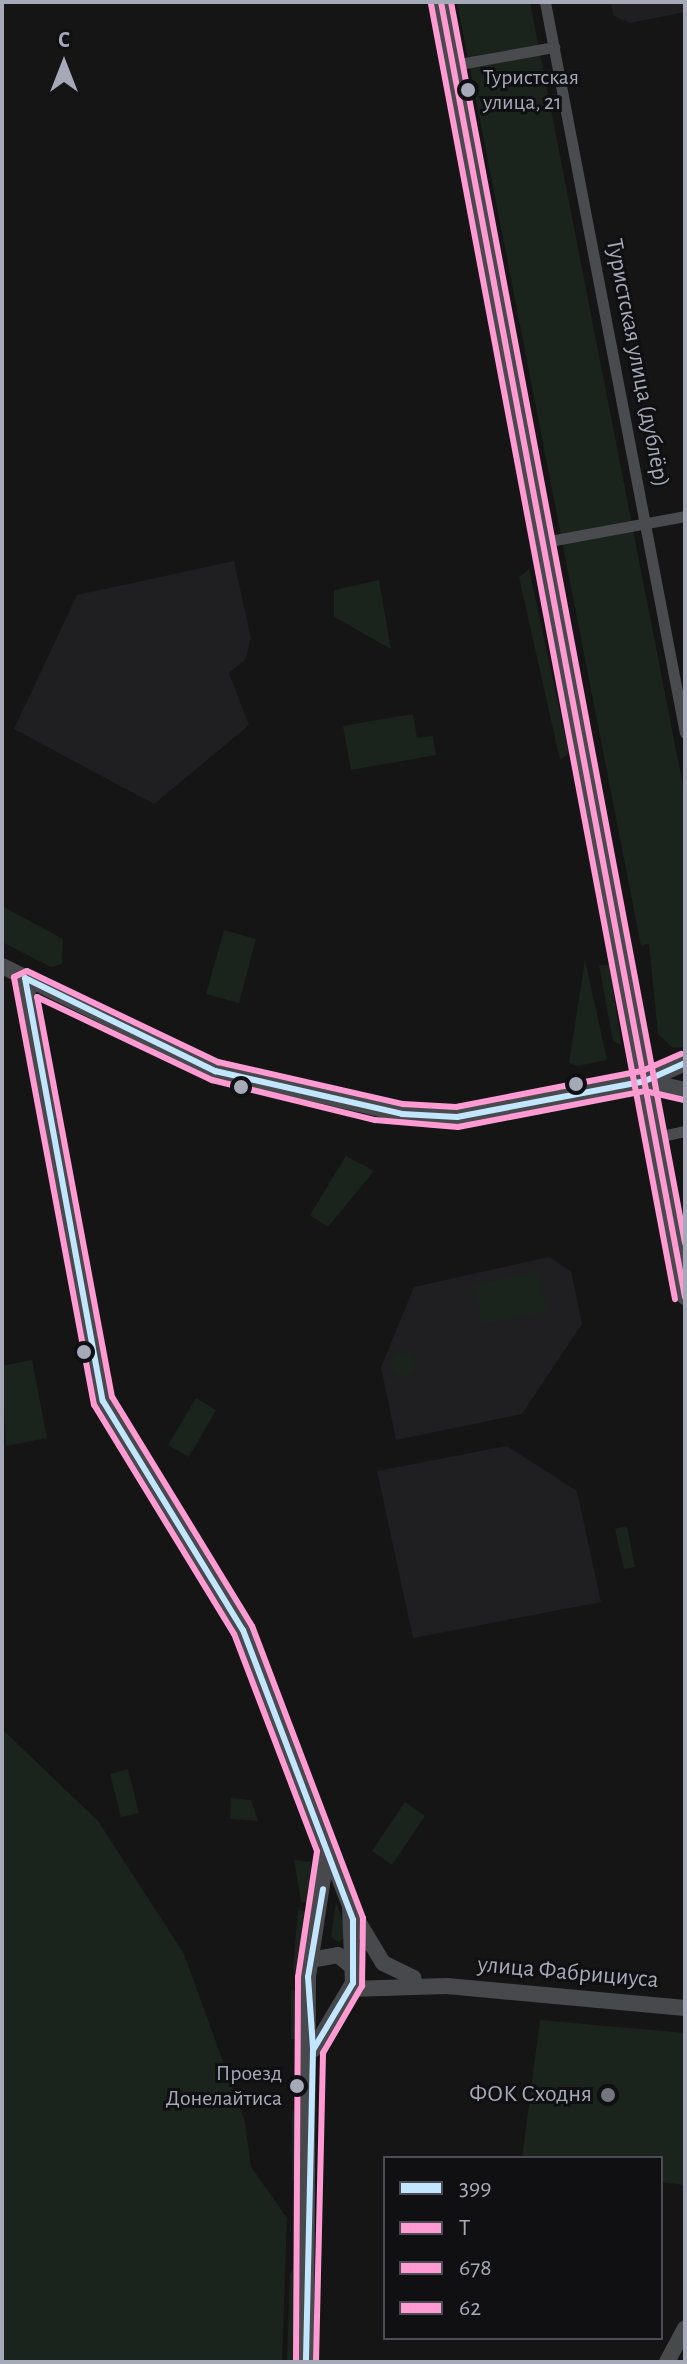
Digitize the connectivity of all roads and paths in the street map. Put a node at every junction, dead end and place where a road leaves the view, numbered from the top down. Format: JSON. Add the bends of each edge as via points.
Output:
{"nodes":[{"id":1,"x":441,"y":2,"type":"edge"},
{"id":2,"x":545,"y":2,"type":"edge"},
{"id":3,"x":554,"y":47,"type":"junction"},
{"id":4,"x":454,"y":65,"type":"junction"},
{"id":5,"x":685,"y":516,"type":"edge"},
{"id":6,"x":645,"y":524,"type":"junction"},
{"id":7,"x":544,"y":542,"type":"junction"},
{"id":8,"x":685,"y":733,"type":"edge"},
{"id":9,"x":2,"y":966,"type":"edge"},
{"id":10,"x":25,"y":978,"type":"junction"},
{"id":11,"x":685,"y":1063,"type":"edge"},
{"id":12,"x":645,"y":1081,"type":"junction"},
{"id":13,"x":685,"y":1090,"type":"edge"},
{"id":14,"x":685,"y":1131,"type":"edge"},
{"id":15,"x":652,"y":1138,"type":"junction"},
{"id":16,"x":685,"y":1297,"type":"edge"},
{"id":17,"x":327,"y":1850,"type":"junction"},
{"id":18,"x":350,"y":1906,"type":"junction"},
{"id":19,"x":316,"y":1959,"type":"junction"},
{"id":20,"x":352,"y":1968,"type":"junction"},
{"id":21,"x":414,"y":1978,"type":"junction"},
{"id":22,"x":447,"y":1986,"type":"junction"},
{"id":23,"x":312,"y":1989,"type":"junction"},
{"id":24,"x":345,"y":1993,"type":"junction"},
{"id":25,"x":685,"y":2008,"type":"edge"},
{"id":26,"x":313,"y":2050,"type":"junction"},
{"id":27,"x":685,"y":2328,"type":"edge"},
{"id":28,"x":306,"y":2362,"type":"edge"},
{"id":29,"x":667,"y":2362,"type":"edge"}],
"edges":[{"from":1,"to":4,"type":"street"},
{"from":2,"to":3,"type":"street","name":"Туристская улица (дублёр)"},
{"from":3,"to":4,"type":"street"},
{"from":3,"to":6,"type":"street","name":"Туристская улица (дублёр)"},
{"from":4,"to":7,"type":"street"},
{"from":5,"to":6,"type":"street"},
{"from":6,"to":7,"type":"street"},
{"from":6,"to":8,"type":"street","name":"Туристская улица (дублёр)"},
{"from":7,"to":12,"type":"street"},
{"from":9,"to":10,"type":"street"},
{"from":10,"to":12,"type":"street","via":[[215,1071],[377,1110],[457,1117]]},
{"from":10,"to":17,"type":"street","via":[[103,1401],[243,1630]]},
{"from":11,"to":12,"type":"street"},
{"from":12,"to":13,"type":"street"},
{"from":12,"to":15,"type":"street"},
{"from":14,"to":15,"type":"street"},
{"from":15,"to":16,"type":"street"},
{"from":17,"to":18,"type":"street"},
{"from":17,"to":19,"type":"street"},
{"from":18,"to":20,"type":"street"},
{"from":18,"to":21,"type":"street","via":[[376,1956]]},
{"from":19,"to":20,"type":"street","via":[[338,1955]]},
{"from":19,"to":23,"type":"street"},
{"from":20,"to":21,"type":"street","name":"улица Фабрициуса"},
{"from":20,"to":24,"type":"street"},
{"from":21,"to":22,"type":"street","name":"улица Фабрициуса"},
{"from":22,"to":24,"type":"street","name":"улица Фабрициуса"},
{"from":22,"to":25,"type":"street","name":"улица Фабрициуса"},
{"from":23,"to":24,"type":"street"},
{"from":23,"to":26,"type":"street"},
{"from":24,"to":26,"type":"street"},
{"from":26,"to":28,"type":"street"},
{"from":27,"to":29,"type":"street"}]}
